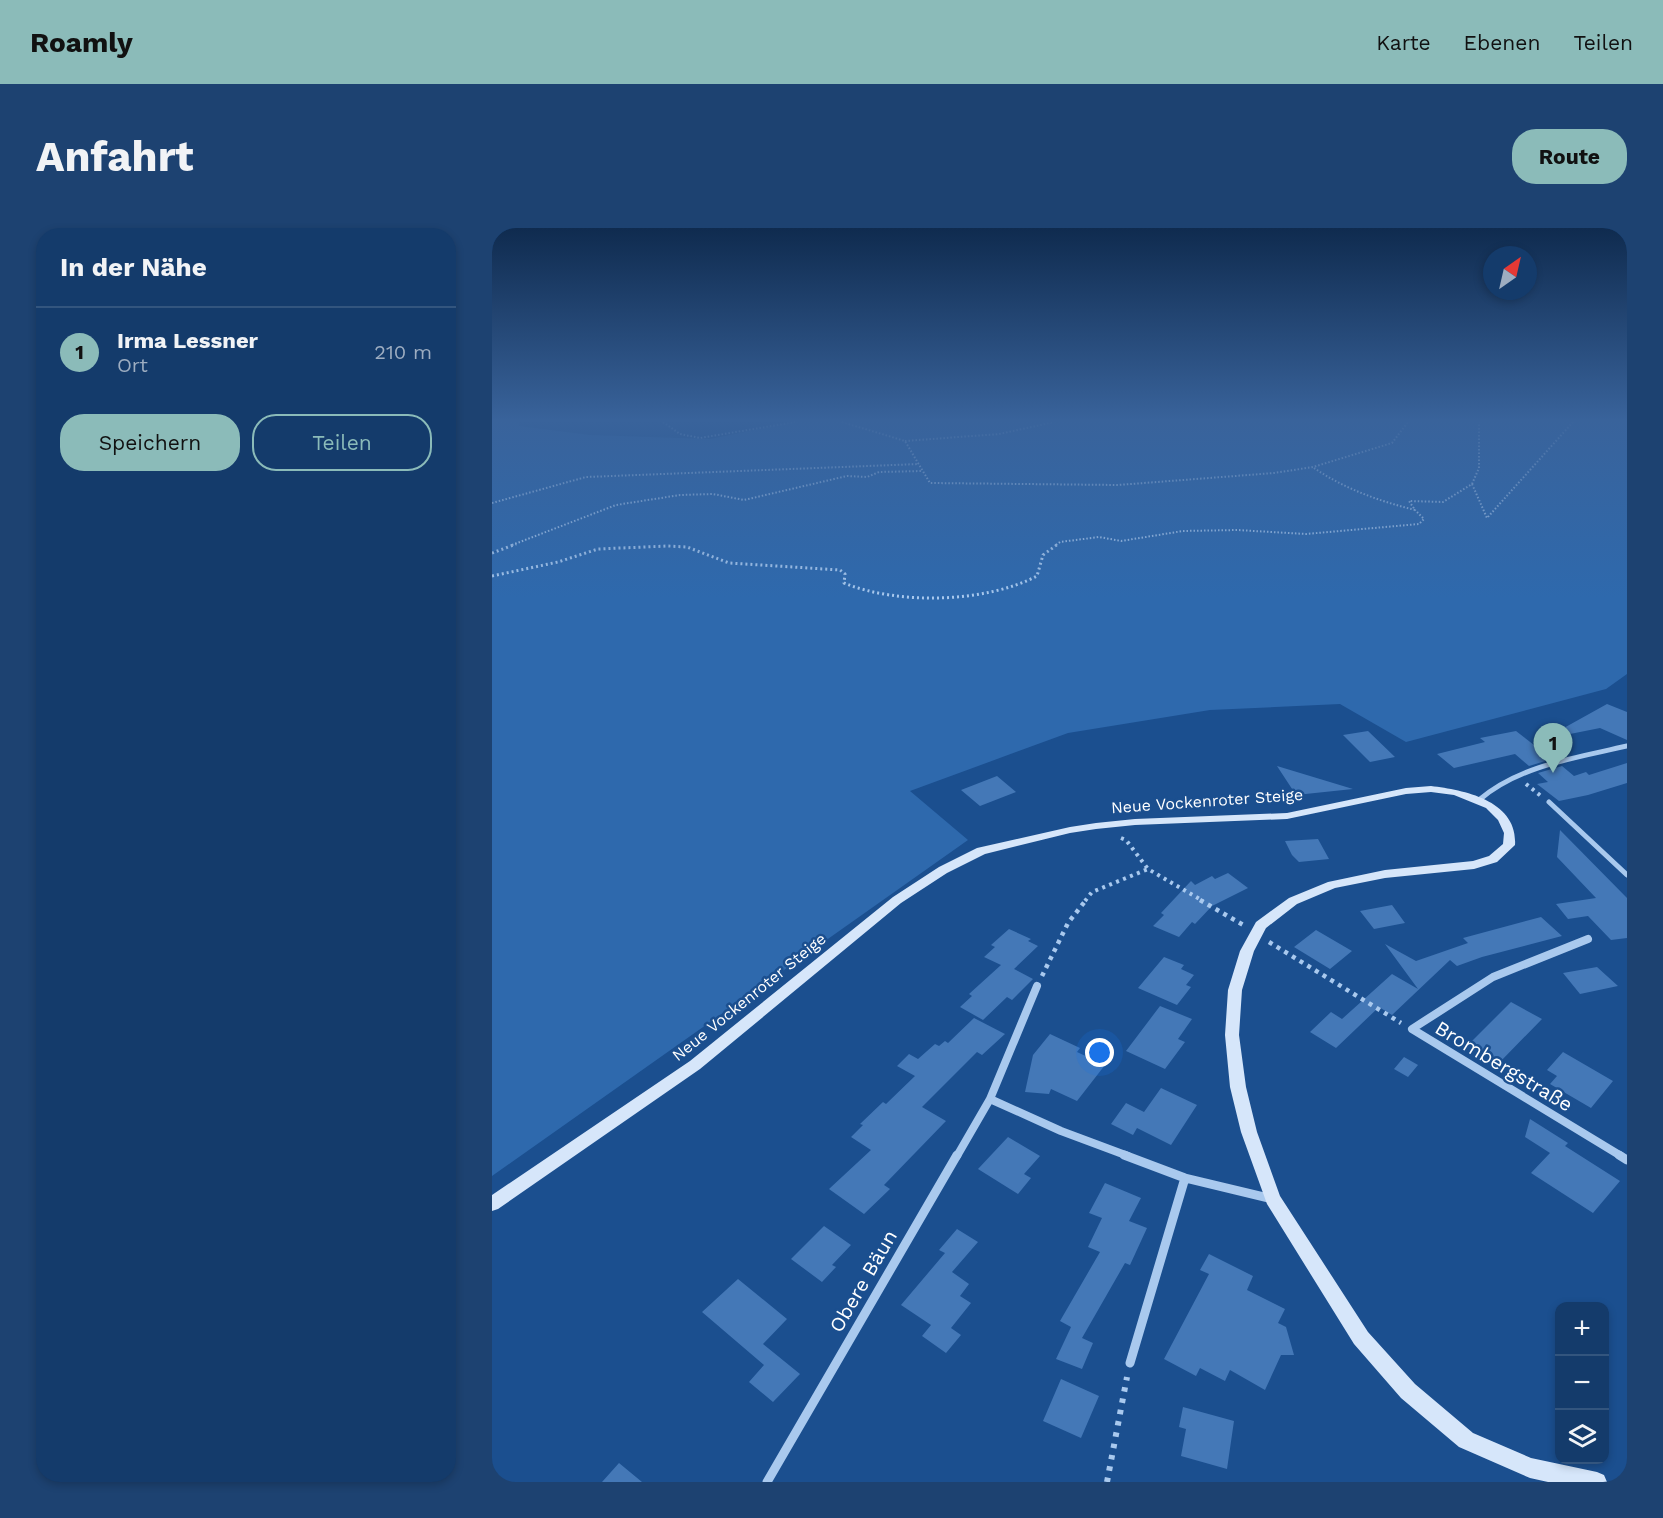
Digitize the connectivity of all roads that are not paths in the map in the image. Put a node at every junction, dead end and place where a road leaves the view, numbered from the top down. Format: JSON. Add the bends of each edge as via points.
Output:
{"nodes":[{"id":1,"x":1627,"y":746,"type":"edge"},
{"id":2,"x":1479,"y":800,"type":"junction"},
{"id":3,"x":1549,"y":802,"type":"road end"},
{"id":4,"x":1627,"y":875,"type":"edge"},
{"id":5,"x":1588,"y":939,"type":"dead end"},
{"id":6,"x":1037,"y":986,"type":"road end"},
{"id":7,"x":990,"y":1099,"type":"junction"},
{"id":8,"x":1627,"y":1160,"type":"edge"},
{"id":9,"x":1185,"y":1178,"type":"junction"},
{"id":10,"x":1273,"y":1199,"type":"junction"},
{"id":11,"x":492,"y":1204,"type":"edge"},
{"id":12,"x":1130,"y":1363,"type":"road end"},
{"id":13,"x":1530,"y":1475,"type":"edge"},
{"id":14,"x":767,"y":1482,"type":"edge"},
{"id":15,"x":1598,"y":1482,"type":"edge"}],
"edges":[{"from":1,"to":2,"type":"street","via":[[1515,776],[1491,788]]},
{"from":2,"to":10,"type":"main road","name":"Neue Vockenroter Steige","via":[[1498,813],[1510,833],[1509,845],[1493,859],[1474,865],[1359,878],[1310,892],[1270,917],[1246,951],[1232,1010],[1238,1087]]},
{"from":2,"to":11,"type":"main road","name":"Neue Vockenroter Steige","via":[[1444,790],[1406,791],[1287,816],[1135,822],[1070,830],[981,851],[897,900],[695,1065]]},
{"from":3,"to":4,"type":"street"},
{"from":5,"to":8,"type":"street","name":"Brombergstraße","via":[[1493,977],[1412,1029]]},
{"from":6,"to":7,"type":"street","name":"Obere Bäun"},
{"from":7,"to":9,"type":"street"},
{"from":7,"to":14,"type":"street","name":"Obere Bäun"},
{"from":9,"to":10,"type":"street"},
{"from":9,"to":12,"type":"street"},
{"from":10,"to":13,"type":"main road","name":"Neue Vockenroter Steige","via":[[1361,1338],[1408,1391],[1466,1440]]},
{"from":13,"to":15,"type":"main road","name":"Neue Vockenroter Steige"}]}
